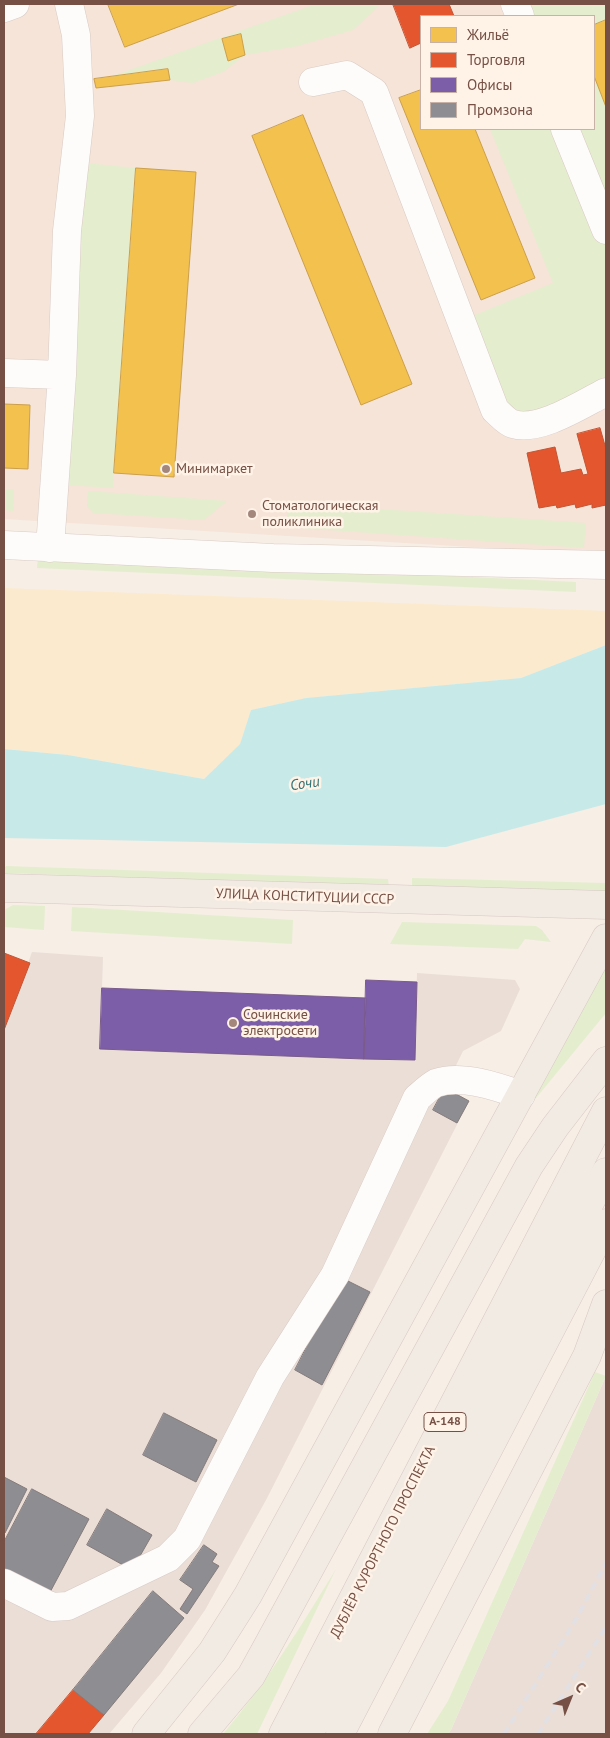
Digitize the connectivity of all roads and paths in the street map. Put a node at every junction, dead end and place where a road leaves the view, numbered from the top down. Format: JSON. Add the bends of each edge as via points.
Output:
{"nodes":[{"id":1,"x":15,"y":4,"type":"edge"},
{"id":2,"x":69,"y":4,"type":"edge"},
{"id":3,"x":4,"y":8,"type":"edge"},
{"id":4,"x":313,"y":82,"type":"dead end"},
{"id":5,"x":565,"y":130,"type":"edge"},
{"id":6,"x":606,"y":230,"type":"edge"},
{"id":7,"x":4,"y":373,"type":"edge"},
{"id":8,"x":62,"y":375,"type":"junction"},
{"id":9,"x":606,"y":392,"type":"edge"},
{"id":10,"x":4,"y":545,"type":"edge"},
{"id":11,"x":50,"y":548,"type":"junction"},
{"id":12,"x":605,"y":565,"type":"edge"},
{"id":13,"x":4,"y":888,"type":"edge"},
{"id":14,"x":606,"y":905,"type":"edge"},
{"id":15,"x":606,"y":938,"type":"edge"},
{"id":16,"x":606,"y":1061,"type":"edge"},
{"id":17,"x":521,"y":1095,"type":"junction"},
{"id":18,"x":606,"y":1110,"type":"edge"},
{"id":19,"x":606,"y":1172,"type":"edge"},
{"id":20,"x":606,"y":1223,"type":"edge"},
{"id":21,"x":606,"y":1304,"type":"edge"},
{"id":22,"x":4,"y":1582,"type":"edge"},
{"id":23,"x":396,"y":1728,"type":"edge"},
{"id":24,"x":146,"y":1734,"type":"edge"},
{"id":25,"x":202,"y":1734,"type":"edge"},
{"id":26,"x":283,"y":1734,"type":"edge"},
{"id":27,"x":309,"y":1734,"type":"edge"},
{"id":28,"x":340,"y":1734,"type":"edge"}],
"edges":[{"from":1,"to":3,"type":"street"},
{"from":2,"to":8,"type":"street","via":[[76,35],[80,101],[67,231]]},
{"from":4,"to":9,"type":"street","via":[[347,74],[374,92],[495,410],[511,424],[528,426],[546,421]]},
{"from":5,"to":6,"type":"street"},
{"from":7,"to":8,"type":"street"},
{"from":8,"to":11,"type":"street"},
{"from":10,"to":11,"type":"street"},
{"from":11,"to":12,"type":"street","via":[[273,558]]},
{"from":13,"to":14,"type":"main road","name":"УЛИЦА КОНСТИТУЦИИ СССР"},
{"from":15,"to":17,"type":"main road"},
{"from":16,"to":25,"type":"main road","via":[[529,1166],[251,1676]]},
{"from":17,"to":22,"type":"street","via":[[486,1082],[448,1081],[435,1083],[417,1098],[335,1275],[270,1377],[187,1539],[168,1558],[68,1606],[52,1607]]},
{"from":17,"to":24,"type":"main road","via":[[248,1596],[212,1652]]},
{"from":18,"to":26,"type":"main road","name":"ДУБЛЁР КУРОРТНОГО ПРОСПЕКТА","number":"А-148"},
{"from":19,"to":27,"type":"main road","number":"А-148"},
{"from":20,"to":28,"type":"main road"},
{"from":21,"to":23,"type":"main road","via":[[587,1356]]}]}
